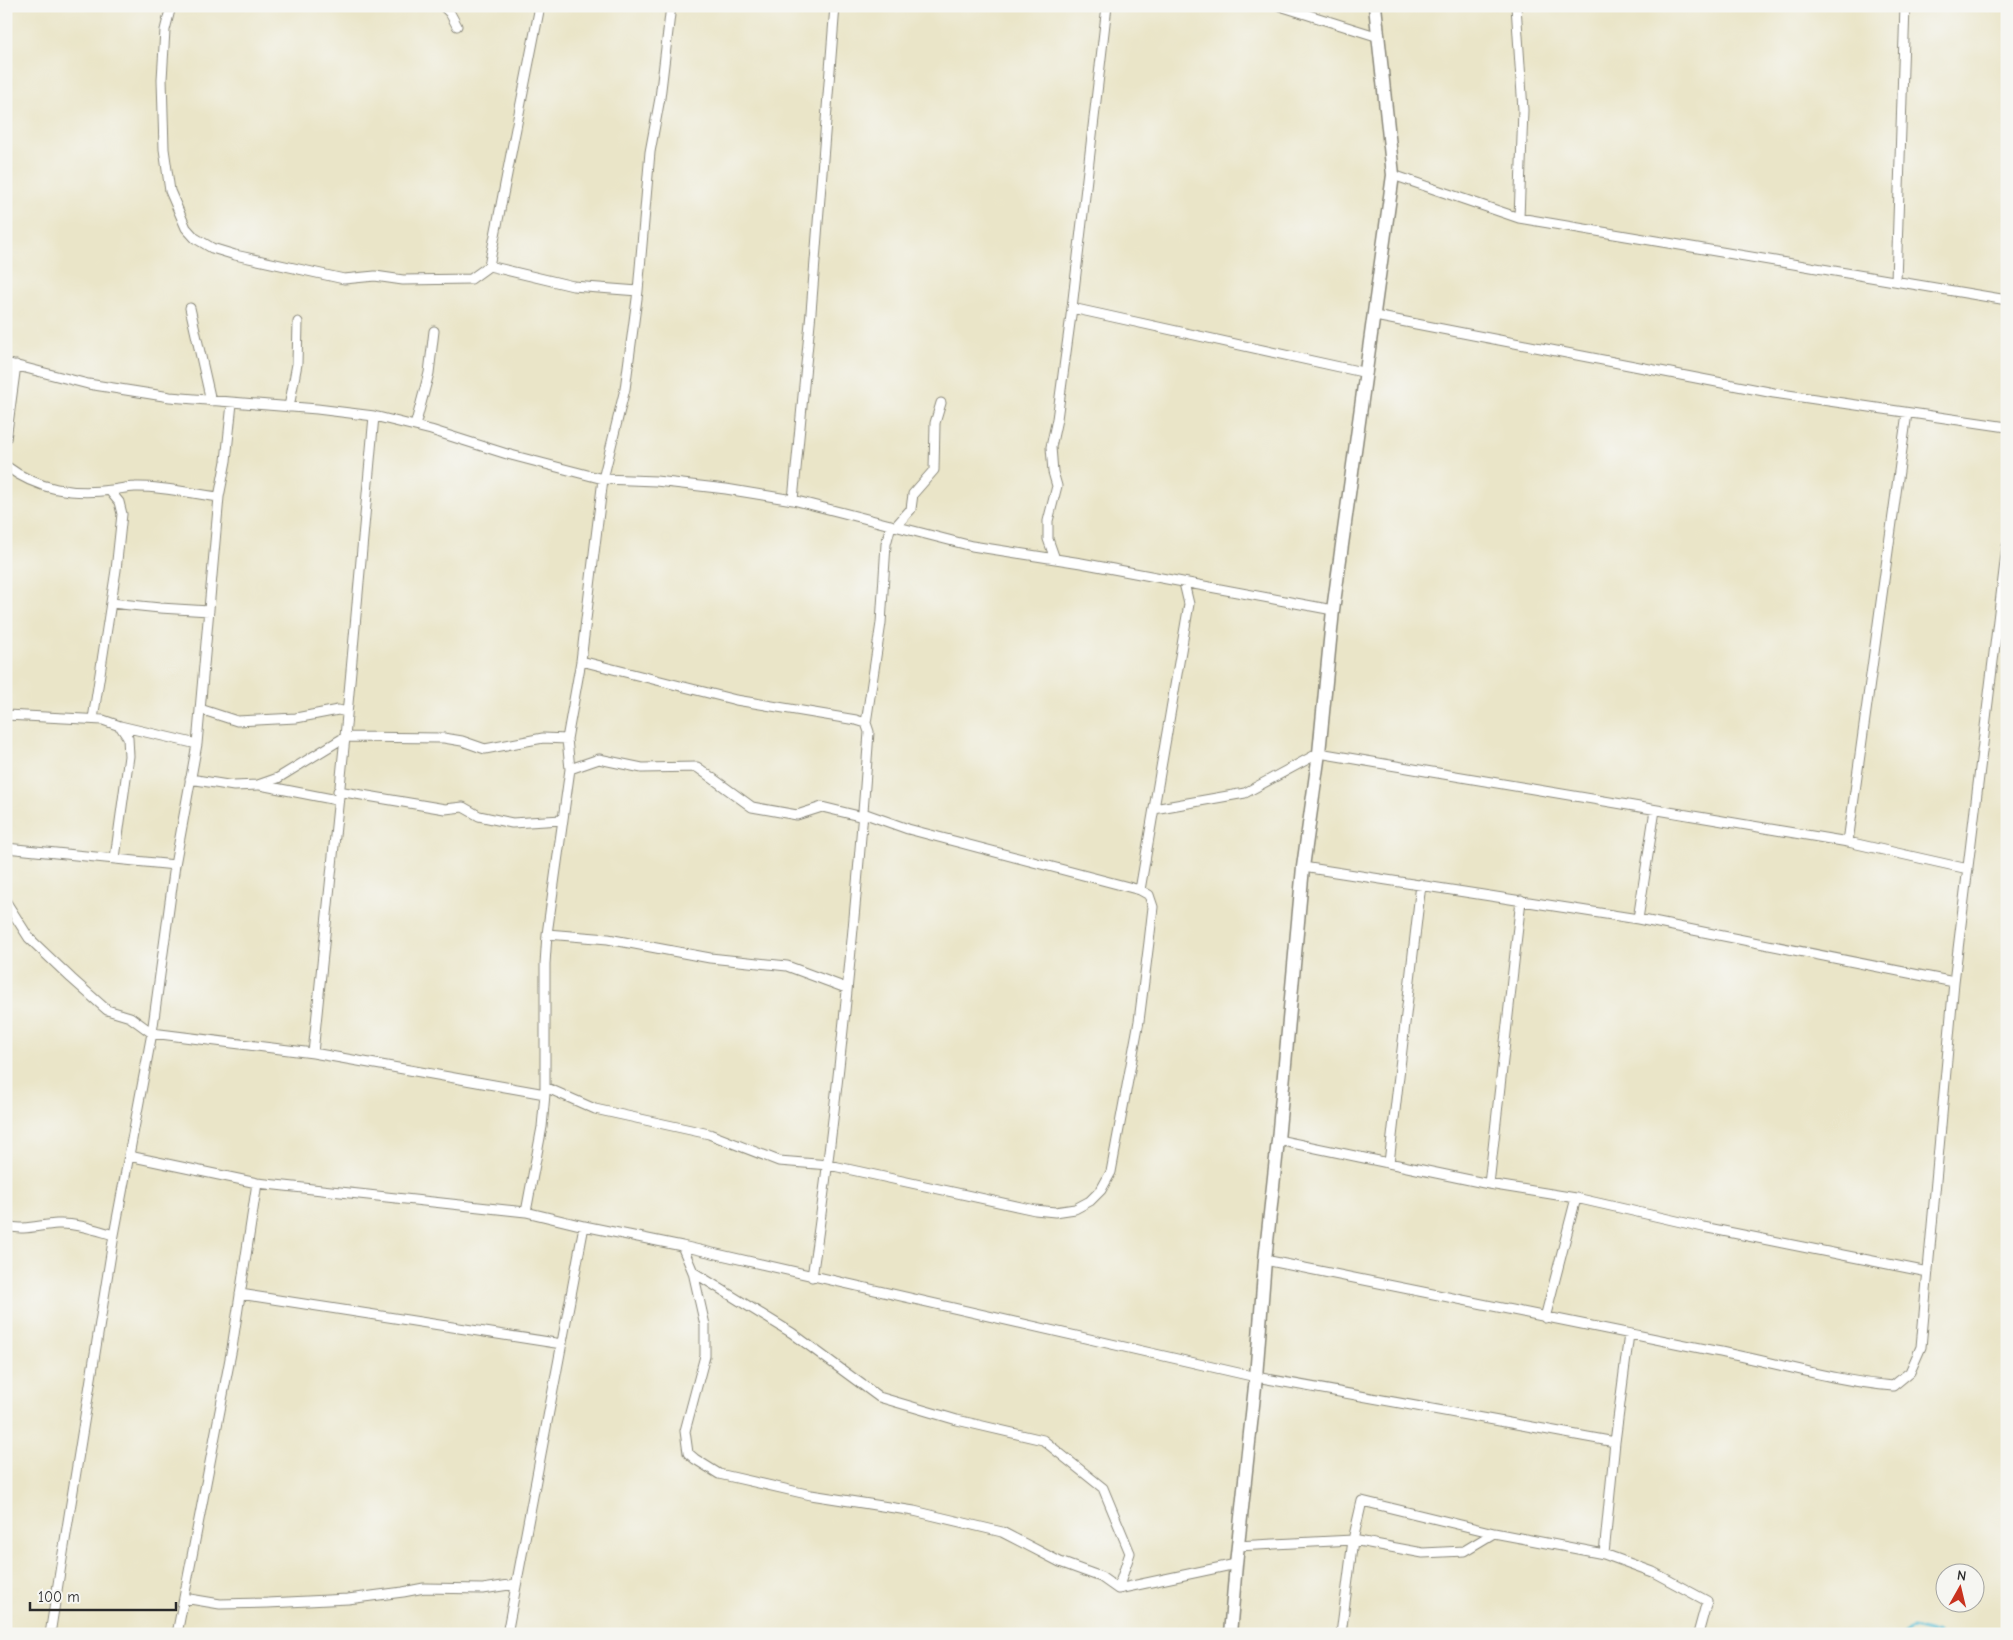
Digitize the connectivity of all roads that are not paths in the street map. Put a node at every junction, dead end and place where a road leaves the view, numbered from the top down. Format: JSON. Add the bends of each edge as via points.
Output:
{"nodes":[{"id":1,"x":171,"y":6,"type":"edge"},
{"id":2,"x":443,"y":6,"type":"edge"},
{"id":3,"x":540,"y":6,"type":"edge"},
{"id":4,"x":671,"y":6,"type":"edge"},
{"id":5,"x":835,"y":6,"type":"edge"},
{"id":6,"x":1107,"y":6,"type":"edge"},
{"id":7,"x":1280,"y":6,"type":"edge"},
{"id":8,"x":1375,"y":6,"type":"edge"},
{"id":9,"x":1516,"y":6,"type":"edge"},
{"id":10,"x":1905,"y":6,"type":"edge"},
{"id":11,"x":457,"y":26,"type":"dead end"},
{"id":12,"x":1379,"y":37,"type":"junction"},
{"id":13,"x":1393,"y":175,"type":"junction"},
{"id":14,"x":1519,"y":218,"type":"junction"},
{"id":15,"x":489,"y":266,"type":"junction"},
{"id":16,"x":1896,"y":281,"type":"junction"},
{"id":17,"x":638,"y":291,"type":"junction"},
{"id":18,"x":2007,"y":300,"type":"edge"},
{"id":19,"x":190,"y":308,"type":"dead end"},
{"id":20,"x":1072,"y":308,"type":"junction"},
{"id":21,"x":1375,"y":316,"type":"junction"},
{"id":22,"x":298,"y":322,"type":"dead end"},
{"id":23,"x":434,"y":331,"type":"dead end"},
{"id":24,"x":11,"y":364,"type":"edge"},
{"id":25,"x":1367,"y":373,"type":"junction"},
{"id":26,"x":211,"y":401,"type":"junction"},
{"id":27,"x":232,"y":403,"type":"junction"},
{"id":28,"x":941,"y":403,"type":"dead end"},
{"id":29,"x":289,"y":407,"type":"junction"},
{"id":30,"x":1907,"y":412,"type":"junction"},
{"id":31,"x":374,"y":416,"type":"junction"},
{"id":32,"x":415,"y":426,"type":"junction"},
{"id":33,"x":2007,"y":427,"type":"edge"},
{"id":34,"x":6,"y":439,"type":"edge"},
{"id":35,"x":6,"y":466,"type":"edge"},
{"id":36,"x":602,"y":479,"type":"junction"},
{"id":37,"x":110,"y":491,"type":"junction"},
{"id":38,"x":220,"y":498,"type":"junction"},
{"id":39,"x":793,"y":500,"type":"junction"},
{"id":40,"x":894,"y":525,"type":"junction"},
{"id":41,"x":2007,"y":546,"type":"edge"},
{"id":42,"x":1055,"y":559,"type":"junction"},
{"id":43,"x":1184,"y":583,"type":"junction"},
{"id":44,"x":111,"y":602,"type":"junction"},
{"id":45,"x":1333,"y":610,"type":"junction"},
{"id":46,"x":209,"y":611,"type":"junction"},
{"id":47,"x":581,"y":661,"type":"junction"},
{"id":48,"x":200,"y":709,"type":"junction"},
{"id":49,"x":347,"y":712,"type":"junction"},
{"id":50,"x":6,"y":716,"type":"edge"},
{"id":51,"x":93,"y":719,"type":"junction"},
{"id":52,"x":866,"y":723,"type":"junction"},
{"id":53,"x":120,"y":726,"type":"junction"},
{"id":54,"x":345,"y":737,"type":"junction"},
{"id":55,"x":566,"y":739,"type":"junction"},
{"id":56,"x":196,"y":744,"type":"junction"},
{"id":57,"x":1319,"y":752,"type":"junction"},
{"id":58,"x":570,"y":769,"type":"junction"},
{"id":59,"x":190,"y":779,"type":"junction"},
{"id":60,"x":258,"y":785,"type":"junction"},
{"id":61,"x":338,"y":796,"type":"junction"},
{"id":62,"x":1154,"y":809,"type":"junction"},
{"id":63,"x":1655,"y":810,"type":"junction"},
{"id":64,"x":863,"y":815,"type":"junction"},
{"id":65,"x":562,"y":820,"type":"junction"},
{"id":66,"x":1848,"y":842,"type":"junction"},
{"id":67,"x":6,"y":848,"type":"edge"},
{"id":68,"x":115,"y":858,"type":"junction"},
{"id":69,"x":176,"y":865,"type":"junction"},
{"id":70,"x":1303,"y":867,"type":"junction"},
{"id":71,"x":1968,"y":869,"type":"junction"},
{"id":72,"x":1421,"y":884,"type":"junction"},
{"id":73,"x":1140,"y":890,"type":"junction"},
{"id":74,"x":1521,"y":900,"type":"junction"},
{"id":75,"x":6,"y":902,"type":"edge"},
{"id":76,"x":1638,"y":919,"type":"junction"},
{"id":77,"x":547,"y":934,"type":"junction"},
{"id":78,"x":1954,"y":982,"type":"junction"},
{"id":79,"x":846,"y":988,"type":"junction"},
{"id":80,"x":152,"y":1033,"type":"junction"},
{"id":81,"x":314,"y":1053,"type":"junction"},
{"id":82,"x":545,"y":1091,"type":"junction"},
{"id":83,"x":1278,"y":1140,"type":"junction"},
{"id":84,"x":129,"y":1156,"type":"junction"},
{"id":85,"x":1389,"y":1163,"type":"junction"},
{"id":86,"x":829,"y":1165,"type":"junction"},
{"id":87,"x":257,"y":1183,"type":"junction"},
{"id":88,"x":1489,"y":1184,"type":"junction"},
{"id":89,"x":1576,"y":1198,"type":"junction"},
{"id":90,"x":526,"y":1212,"type":"junction"},
{"id":91,"x":6,"y":1226,"type":"edge"},
{"id":92,"x":584,"y":1226,"type":"junction"},
{"id":93,"x":114,"y":1236,"type":"junction"},
{"id":94,"x":682,"y":1246,"type":"junction"},
{"id":95,"x":1266,"y":1260,"type":"junction"},
{"id":96,"x":693,"y":1272,"type":"junction"},
{"id":97,"x":1928,"y":1272,"type":"junction"},
{"id":98,"x":812,"y":1276,"type":"junction"},
{"id":99,"x":240,"y":1294,"type":"junction"},
{"id":100,"x":1545,"y":1318,"type":"junction"},
{"id":101,"x":1629,"y":1334,"type":"junction"},
{"id":102,"x":562,"y":1344,"type":"junction"},
{"id":103,"x":1256,"y":1377,"type":"junction"},
{"id":104,"x":1615,"y":1442,"type":"junction"},
{"id":105,"x":1494,"y":1533,"type":"junction"},
{"id":106,"x":1353,"y":1540,"type":"junction"},
{"id":107,"x":1237,"y":1546,"type":"junction"},
{"id":108,"x":1604,"y":1554,"type":"junction"},
{"id":109,"x":1236,"y":1564,"type":"junction"},
{"id":110,"x":516,"y":1584,"type":"junction"},
{"id":111,"x":1118,"y":1589,"type":"junction"},
{"id":112,"x":184,"y":1598,"type":"junction"},
{"id":113,"x":50,"y":1634,"type":"edge"},
{"id":114,"x":176,"y":1634,"type":"edge"},
{"id":115,"x":506,"y":1634,"type":"edge"},
{"id":116,"x":1230,"y":1634,"type":"edge"},
{"id":117,"x":1341,"y":1634,"type":"edge"},
{"id":118,"x":1698,"y":1634,"type":"edge"}],
"edges":[{"from":1,"to":15,"type":"street","via":[[165,30],[162,79],[164,149],[170,191],[186,228],[195,238],[235,256],[344,279],[375,276],[402,280],[471,279]]},
{"from":2,"to":11,"type":"street"},
{"from":3,"to":15,"type":"street"},
{"from":4,"to":17,"type":"street","via":[[650,152]]},
{"from":5,"to":39,"type":"street"},
{"from":6,"to":20,"type":"street"},
{"from":7,"to":12,"type":"street"},
{"from":8,"to":12,"type":"street"},
{"from":9,"to":14,"type":"street","via":[[1523,110]]},
{"from":10,"to":16,"type":"street"},
{"from":12,"to":13,"type":"street"},
{"from":13,"to":14,"type":"street"},
{"from":13,"to":21,"type":"street"},
{"from":14,"to":16,"type":"street"},
{"from":15,"to":17,"type":"street","via":[[573,286]]},
{"from":16,"to":18,"type":"street"},
{"from":17,"to":36,"type":"street","via":[[625,389]]},
{"from":19,"to":26,"type":"street"},
{"from":20,"to":25,"type":"street"},
{"from":20,"to":42,"type":"street","via":[[1051,447],[1057,486],[1048,521],[1048,539]]},
{"from":21,"to":25,"type":"street"},
{"from":21,"to":30,"type":"street","via":[[1774,393]]},
{"from":22,"to":29,"type":"street","via":[[297,364]]},
{"from":23,"to":32,"type":"street","via":[[429,373]]},
{"from":24,"to":26,"type":"street","via":[[88,384]]},
{"from":24,"to":34,"type":"street"},
{"from":25,"to":45,"type":"street"},
{"from":26,"to":27,"type":"street"},
{"from":27,"to":29,"type":"street"},
{"from":27,"to":38,"type":"street"},
{"from":28,"to":40,"type":"street","via":[[935,423],[934,470],[913,494],[911,509]]},
{"from":29,"to":31,"type":"street"},
{"from":30,"to":33,"type":"street"},
{"from":30,"to":66,"type":"street"},
{"from":31,"to":32,"type":"street"},
{"from":31,"to":49,"type":"street"},
{"from":32,"to":36,"type":"street"},
{"from":35,"to":37,"type":"street","via":[[40,486]]},
{"from":36,"to":39,"type":"street","via":[[664,482]]},
{"from":36,"to":47,"type":"street"},
{"from":37,"to":38,"type":"street","via":[[158,488]]},
{"from":37,"to":44,"type":"street","via":[[119,502],[122,514]]},
{"from":38,"to":46,"type":"street"},
{"from":39,"to":40,"type":"street"},
{"from":40,"to":42,"type":"street","via":[[972,546]]},
{"from":40,"to":52,"type":"street","via":[[886,544],[881,623]]},
{"from":41,"to":71,"type":"street"},
{"from":42,"to":43,"type":"street"},
{"from":43,"to":45,"type":"street"},
{"from":43,"to":62,"type":"street","via":[[1189,604]]},
{"from":44,"to":46,"type":"street"},
{"from":44,"to":51,"type":"street"},
{"from":45,"to":57,"type":"street"},
{"from":46,"to":48,"type":"street"},
{"from":47,"to":52,"type":"street","via":[[736,700]]},
{"from":47,"to":55,"type":"street"},
{"from":48,"to":49,"type":"street","via":[[237,721],[296,718],[338,710]]},
{"from":48,"to":56,"type":"street"},
{"from":49,"to":54,"type":"street"},
{"from":50,"to":51,"type":"street"},
{"from":51,"to":53,"type":"street"},
{"from":52,"to":64,"type":"street","via":[[869,732]]},
{"from":53,"to":56,"type":"street"},
{"from":53,"to":68,"type":"street","via":[[128,738],[129,756]]},
{"from":54,"to":55,"type":"street","via":[[444,738],[485,749],[543,738]]},
{"from":54,"to":60,"type":"street","via":[[278,778]]},
{"from":54,"to":61,"type":"street"},
{"from":55,"to":58,"type":"street"},
{"from":56,"to":59,"type":"street"},
{"from":57,"to":62,"type":"street","via":[[1245,793]]},
{"from":57,"to":63,"type":"street"},
{"from":57,"to":70,"type":"street"},
{"from":58,"to":64,"type":"street","via":[[599,759],[642,768],[696,766],[752,807],[796,815],[822,808]]},
{"from":58,"to":65,"type":"street"},
{"from":59,"to":60,"type":"street","via":[[234,786]]},
{"from":59,"to":69,"type":"street"},
{"from":60,"to":61,"type":"street"},
{"from":61,"to":65,"type":"street","via":[[445,809],[463,807],[479,816],[512,823]]},
{"from":61,"to":81,"type":"street"},
{"from":62,"to":73,"type":"street"},
{"from":63,"to":66,"type":"street"},
{"from":63,"to":76,"type":"street"},
{"from":64,"to":73,"type":"street"},
{"from":64,"to":79,"type":"street"},
{"from":65,"to":77,"type":"street"},
{"from":66,"to":71,"type":"street"},
{"from":67,"to":68,"type":"street"},
{"from":68,"to":69,"type":"street"},
{"from":69,"to":80,"type":"street"},
{"from":70,"to":72,"type":"street"},
{"from":70,"to":83,"type":"street"},
{"from":71,"to":78,"type":"street"},
{"from":72,"to":74,"type":"street"},
{"from":72,"to":85,"type":"street"},
{"from":73,"to":86,"type":"street","via":[[1149,895],[1153,907],[1139,1021],[1111,1172],[1090,1201],[1075,1209],[1035,1210]]},
{"from":74,"to":76,"type":"street"},
{"from":74,"to":88,"type":"street"},
{"from":75,"to":80,"type":"street","via":[[29,938],[71,978],[107,1010],[130,1017]]},
{"from":76,"to":78,"type":"street"},
{"from":77,"to":79,"type":"street","via":[[608,939],[710,958],[787,966]]},
{"from":77,"to":82,"type":"street"},
{"from":78,"to":97,"type":"street"},
{"from":79,"to":86,"type":"street"},
{"from":80,"to":81,"type":"street"},
{"from":80,"to":84,"type":"street"},
{"from":81,"to":82,"type":"street"},
{"from":82,"to":86,"type":"street","via":[[595,1110],[709,1134],[779,1161]]},
{"from":82,"to":90,"type":"street","via":[[542,1127]]},
{"from":83,"to":85,"type":"street"},
{"from":83,"to":95,"type":"street"},
{"from":84,"to":87,"type":"street"},
{"from":84,"to":93,"type":"street"},
{"from":85,"to":88,"type":"street"},
{"from":86,"to":98,"type":"street"},
{"from":87,"to":90,"type":"street"},
{"from":87,"to":99,"type":"street"},
{"from":88,"to":89,"type":"street"},
{"from":89,"to":97,"type":"street"},
{"from":89,"to":100,"type":"street"},
{"from":90,"to":92,"type":"street"},
{"from":91,"to":93,"type":"street","via":[[19,1229],[75,1224]]},
{"from":92,"to":94,"type":"street"},
{"from":92,"to":102,"type":"street"},
{"from":93,"to":113,"type":"street"},
{"from":94,"to":96,"type":"street"},
{"from":94,"to":98,"type":"street"},
{"from":95,"to":100,"type":"street"},
{"from":95,"to":103,"type":"street"},
{"from":96,"to":111,"type":"street","via":[[792,1333],[879,1397],[957,1420],[1044,1440],[1103,1488],[1130,1552]]},
{"from":96,"to":111,"type":"street","via":[[705,1325],[705,1356],[686,1431],[688,1453],[695,1459],[719,1474],[811,1495],[914,1511],[1002,1532],[1060,1562],[1101,1577]]},
{"from":97,"to":101,"type":"street","via":[[1921,1347],[1910,1372],[1893,1386],[1860,1383]]},
{"from":98,"to":103,"type":"street"},
{"from":99,"to":102,"type":"street"},
{"from":99,"to":112,"type":"street"},
{"from":100,"to":101,"type":"street"},
{"from":101,"to":104,"type":"street"},
{"from":102,"to":110,"type":"street"},
{"from":103,"to":104,"type":"street"},
{"from":103,"to":107,"type":"street"},
{"from":104,"to":108,"type":"street"},
{"from":105,"to":106,"type":"street","via":[[1464,1551],[1456,1552],[1423,1553]]},
{"from":105,"to":106,"type":"street","via":[[1362,1502]]},
{"from":105,"to":108,"type":"street"},
{"from":106,"to":107,"type":"street"},
{"from":106,"to":117,"type":"street"},
{"from":107,"to":109,"type":"street"},
{"from":108,"to":118,"type":"street","via":[[1653,1572],[1707,1601]]},
{"from":109,"to":111,"type":"street"},
{"from":109,"to":116,"type":"street"},
{"from":110,"to":112,"type":"street","via":[[483,1589],[424,1588],[348,1599],[268,1603],[220,1604]]},
{"from":110,"to":115,"type":"street"},
{"from":112,"to":114,"type":"street"}]}
